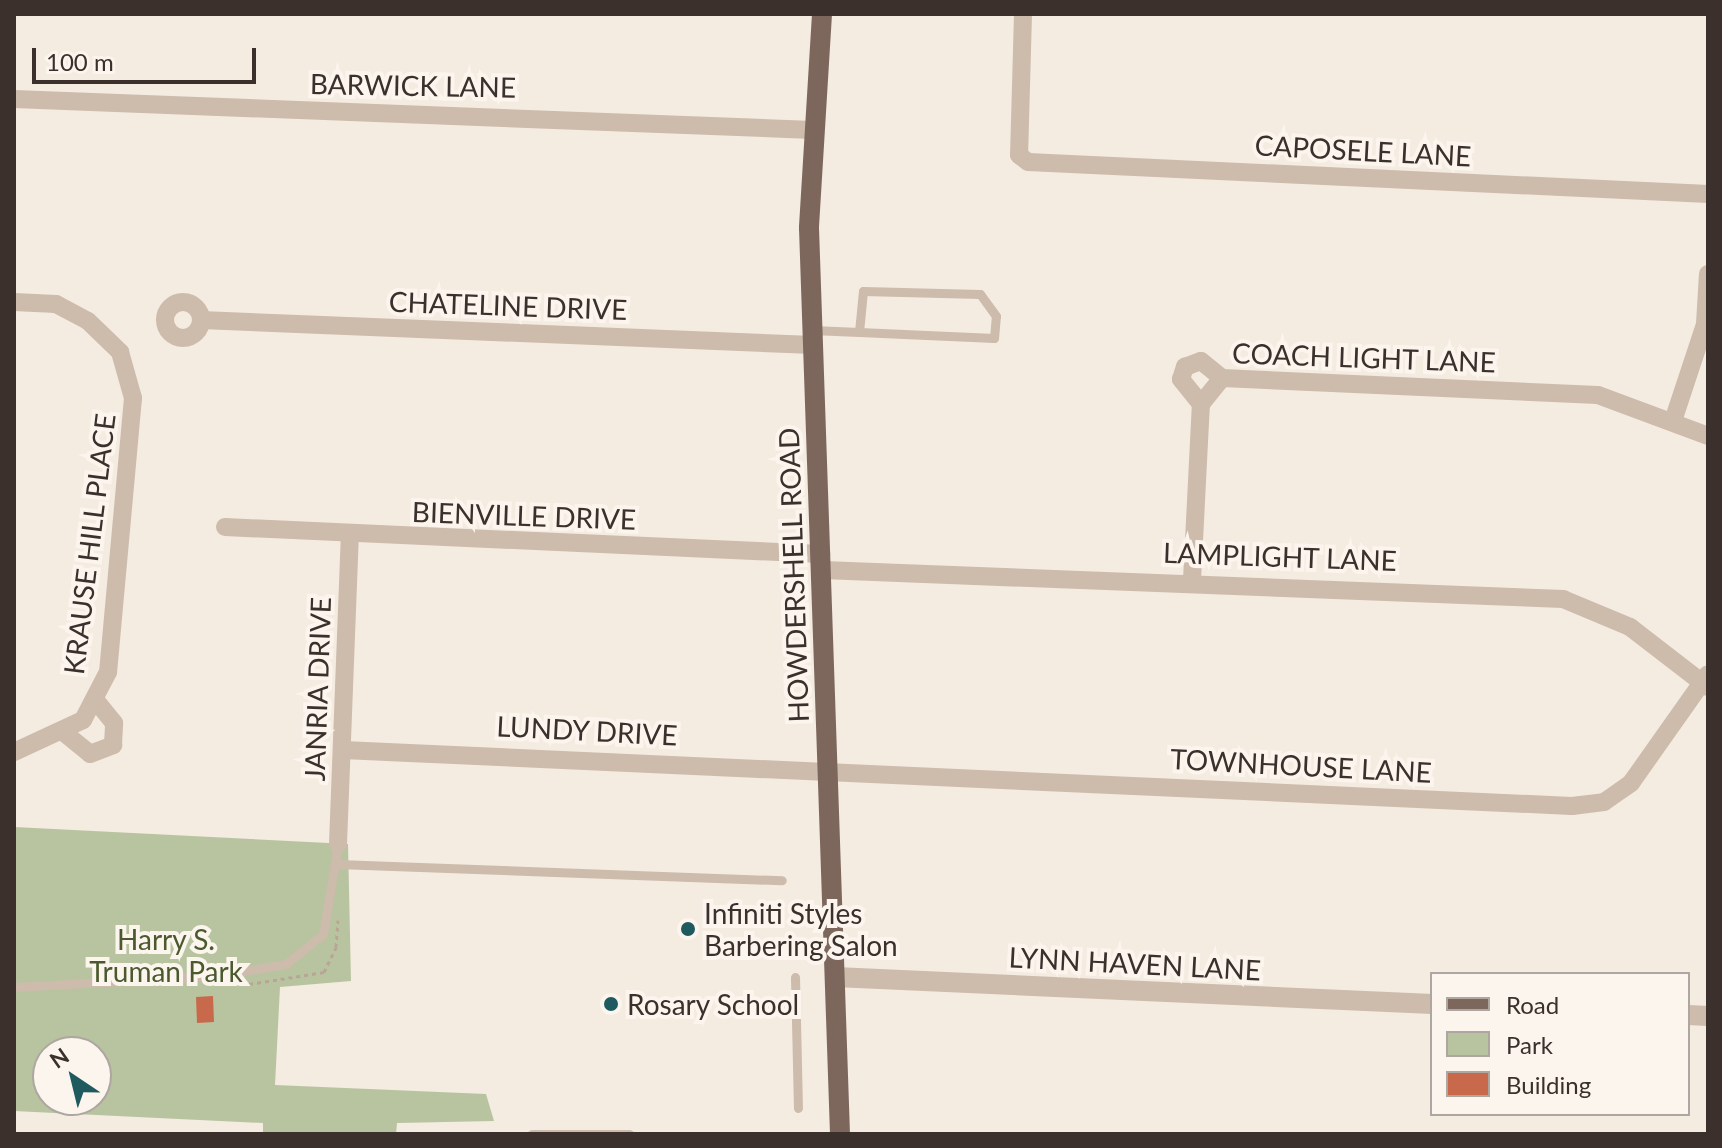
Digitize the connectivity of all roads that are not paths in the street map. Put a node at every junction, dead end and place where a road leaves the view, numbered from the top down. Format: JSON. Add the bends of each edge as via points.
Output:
{"nodes":[{"id":1,"x":822,"y":14,"type":"edge"},
{"id":2,"x":1023,"y":14,"type":"edge"},
{"id":3,"x":14,"y":99,"type":"edge"},
{"id":4,"x":812,"y":130,"type":"junction"},
{"id":5,"x":1708,"y":194,"type":"edge"},
{"id":6,"x":1708,"y":274,"type":"edge"},
{"id":7,"x":14,"y":302,"type":"edge"},
{"id":8,"x":201,"y":320,"type":"dead end"},
{"id":9,"x":859,"y":332,"type":"junction"},
{"id":10,"x":812,"y":337,"type":"junction"},
{"id":11,"x":1222,"y":378,"type":"junction"},
{"id":12,"x":1201,"y":404,"type":"junction"},
{"id":13,"x":1674,"y":418,"type":"junction"},
{"id":14,"x":1708,"y":436,"type":"edge"},
{"id":15,"x":225,"y":527,"type":"dead end"},
{"id":16,"x":350,"y":537,"type":"junction"},
{"id":17,"x":822,"y":562,"type":"junction"},
{"id":18,"x":1192,"y":580,"type":"junction"},
{"id":19,"x":1706,"y":681,"type":"edge"},
{"id":20,"x":96,"y":701,"type":"junction"},
{"id":21,"x":62,"y":731,"type":"junction"},
{"id":22,"x":343,"y":750,"type":"junction"},
{"id":23,"x":14,"y":752,"type":"edge"},
{"id":24,"x":829,"y":768,"type":"junction"},
{"id":25,"x":338,"y":844,"type":"joint"},
{"id":26,"x":337,"y":864,"type":"junction"},
{"id":27,"x":782,"y":880,"type":"dead end"},
{"id":28,"x":795,"y":977,"type":"dead end"},
{"id":29,"x":835,"y":977,"type":"junction"},
{"id":30,"x":14,"y":987,"type":"edge"},
{"id":31,"x":1430,"y":1004,"type":"edge"},
{"id":32,"x":795,"y":1006,"type":"junction"},
{"id":33,"x":747,"y":1008,"type":"dead end"},
{"id":34,"x":798,"y":1108,"type":"dead end"},
{"id":35,"x":532,"y":1134,"type":"edge"},
{"id":36,"x":629,"y":1134,"type":"edge"},
{"id":37,"x":840,"y":1134,"type":"edge"}],
"edges":[{"from":1,"to":4,"type":"main road","name":"HOWDERSHELL ROAD"},
{"from":2,"to":5,"type":"street","name":"CAPOSELE LANE","via":[[1019,155],[1028,162]]},
{"from":3,"to":4,"type":"street","name":"BARWICK LANE"},
{"from":4,"to":10,"type":"main road","name":"HOWDERSHELL ROAD"},
{"from":6,"to":13,"type":"street","via":[[1705,324]]},
{"from":7,"to":20,"type":"street","name":"KRAUSE HILL PLACE","via":[[56,304],[88,321],[120,352],[130,375],[132,469],[109,613],[108,672]]},
{"from":8,"to":10,"type":"street","name":"CHATELINE DRIVE"},
{"from":9,"to":9,"type":"lane","via":[[994,338],[996,316],[980,294],[863,291]]},
{"from":9,"to":10,"type":"lane"},
{"from":10,"to":17,"type":"main road","name":"HOWDERSHELL ROAD"},
{"from":11,"to":12,"type":"street","name":"COACH LIGHT LANE"},
{"from":11,"to":12,"type":"street","via":[[1201,361],[1185,367],[1181,379]]},
{"from":11,"to":13,"type":"street","name":"COACH LIGHT LANE","via":[[1572,393]]},
{"from":12,"to":18,"type":"street"},
{"from":13,"to":14,"type":"street","name":"COACH LIGHT LANE"},
{"from":15,"to":16,"type":"street","name":"BIENVILLE DRIVE"},
{"from":16,"to":17,"type":"street","name":"BIENVILLE DRIVE"},
{"from":16,"to":22,"type":"street","name":"JANRIA DRIVE"},
{"from":17,"to":18,"type":"street","name":"LAMPLIGHT LANE"},
{"from":17,"to":24,"type":"main road","name":"HOWDERSHELL ROAD"},
{"from":18,"to":19,"type":"street","name":"LAMPLIGHT LANE","via":[[1563,599],[1611,615]]},
{"from":19,"to":24,"type":"street","name":"TOWNHOUSE LANE","via":[[1631,783],[1589,805]]},
{"from":20,"to":21,"type":"street","name":"KRAUSE HILL PLACE","via":[[83,720]]},
{"from":20,"to":21,"type":"street","via":[[114,723],[113,745],[90,754]]},
{"from":21,"to":23,"type":"street"},
{"from":22,"to":24,"type":"street","name":"LUNDY DRIVE"},
{"from":22,"to":25,"type":"street","name":"JANRIA DRIVE"},
{"from":24,"to":29,"type":"main road","name":"HOWDERSHELL ROAD"},
{"from":25,"to":26,"type":"lane"},
{"from":26,"to":27,"type":"lane"},
{"from":26,"to":30,"type":"lane","via":[[323,934],[286,964],[213,976]]},
{"from":28,"to":32,"type":"lane"},
{"from":29,"to":31,"type":"street","name":"LYNN HAVEN LANE"},
{"from":29,"to":37,"type":"main road","name":"HOWDERSHELL ROAD"},
{"from":32,"to":33,"type":"lane"},
{"from":32,"to":34,"type":"lane"},
{"from":35,"to":36,"type":"lane"}]}
